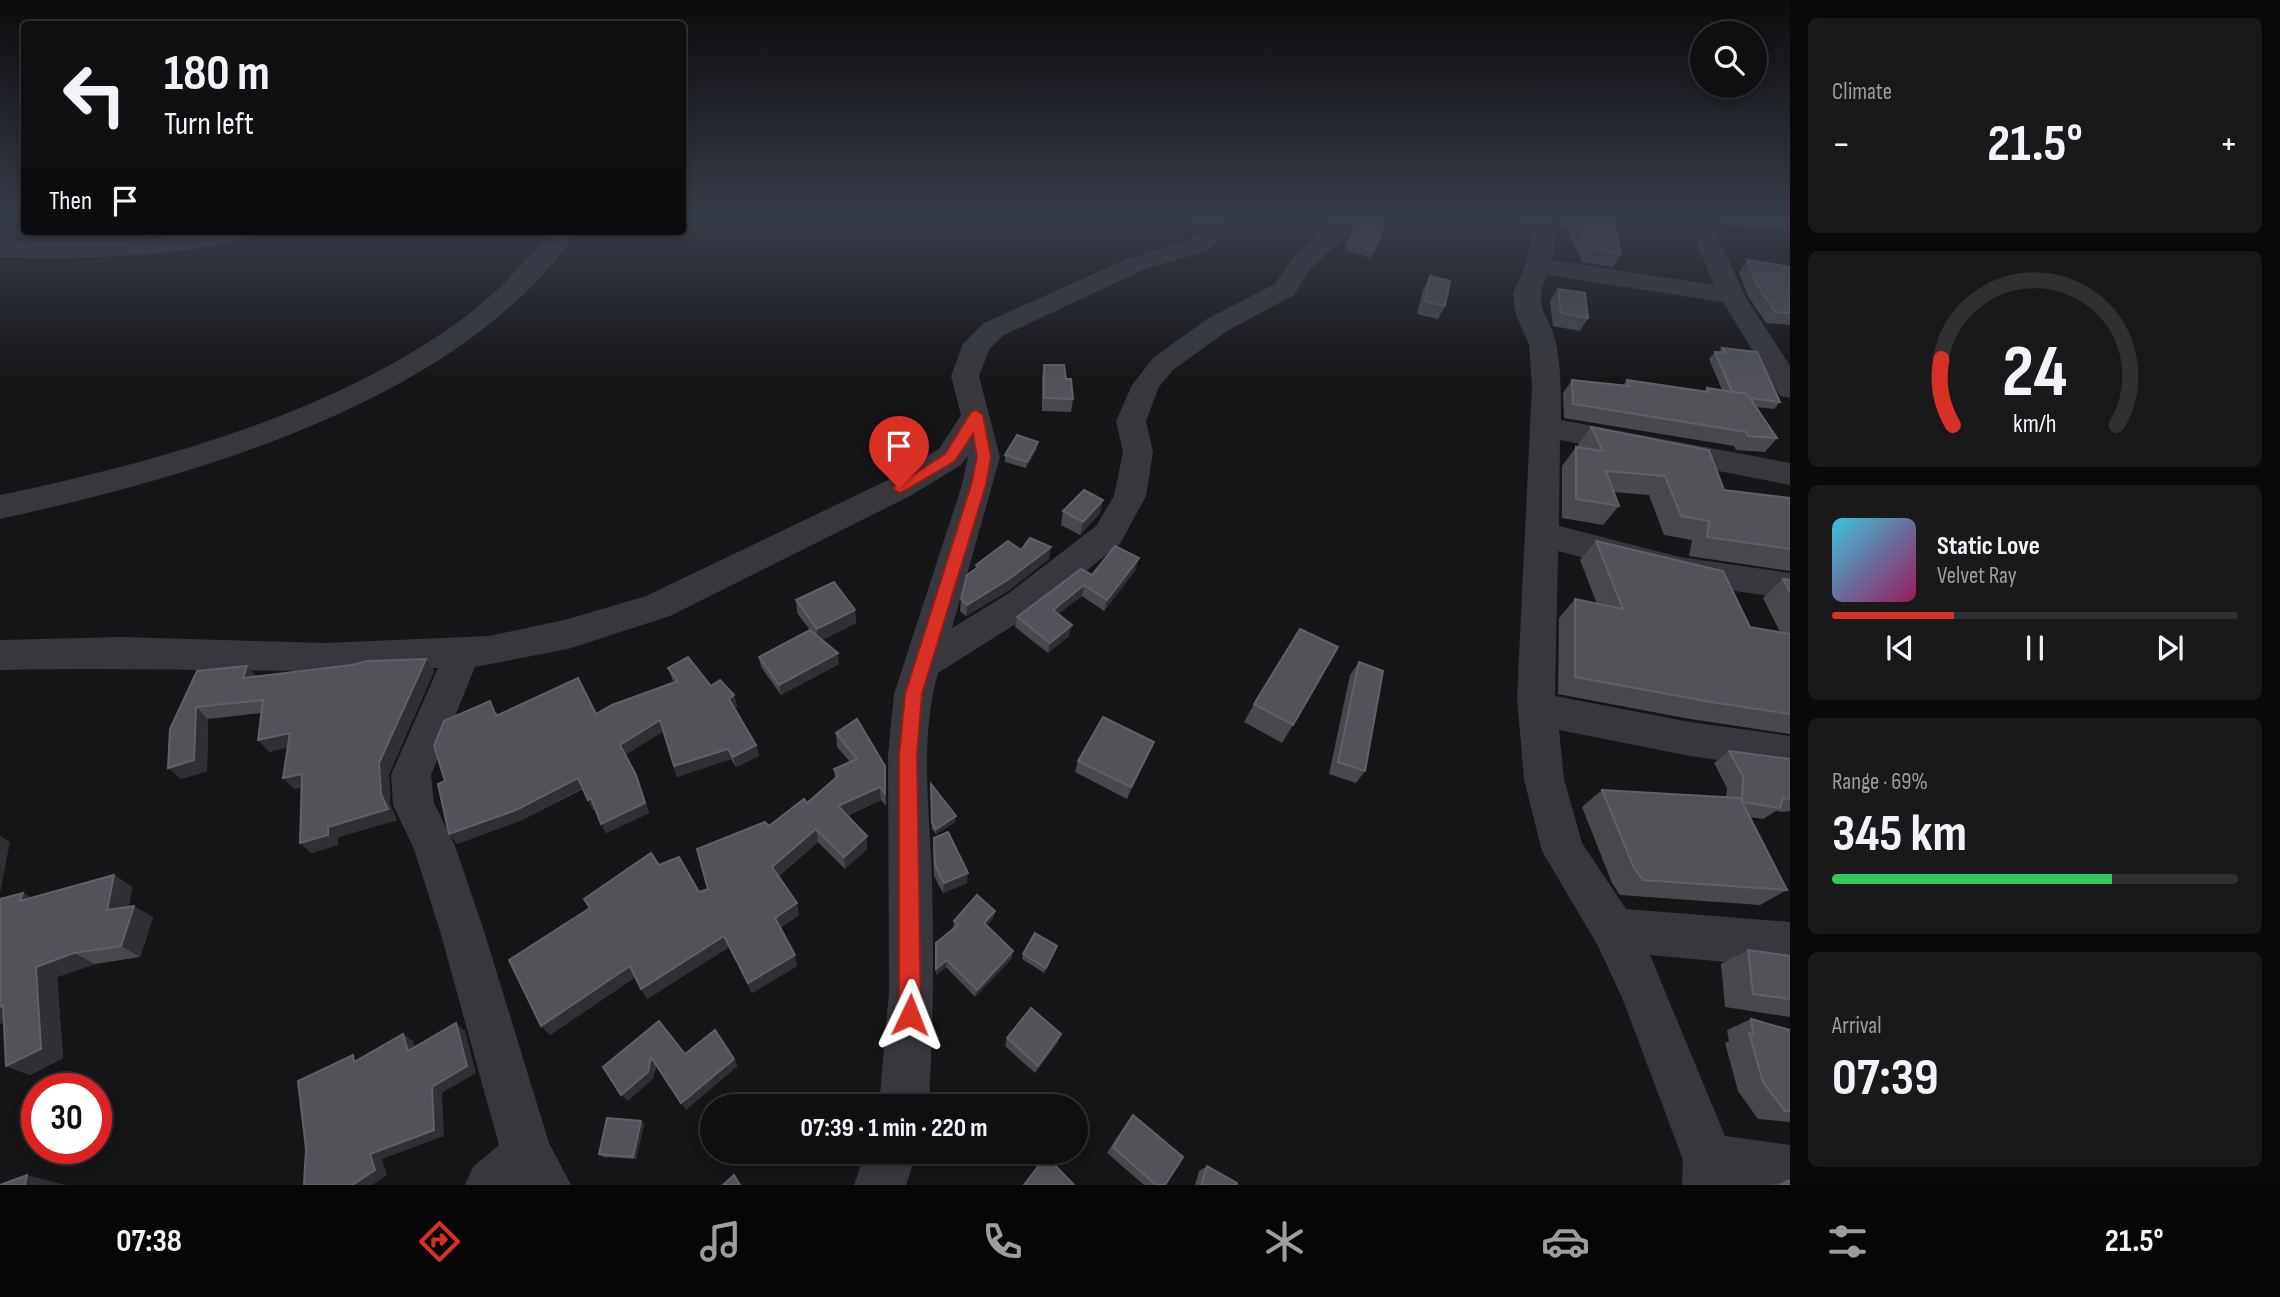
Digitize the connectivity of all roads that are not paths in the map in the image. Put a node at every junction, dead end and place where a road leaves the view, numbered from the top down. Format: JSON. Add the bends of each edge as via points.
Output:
{"nodes":[{"id":1,"x":529,"y":271,"type":"edge"},
{"id":2,"x":1120,"y":271,"type":"edge"},
{"id":3,"x":1296,"y":271,"type":"edge"},
{"id":4,"x":1536,"y":271,"type":"edge"},
{"id":5,"x":1572,"y":271,"type":"edge"},
{"id":6,"x":1721,"y":271,"type":"edge"},
{"id":7,"x":1732,"y":296,"type":"junction"},
{"id":8,"x":1790,"y":389,"type":"edge"},
{"id":9,"x":976,"y":415,"type":"junction"},
{"id":10,"x":1546,"y":426,"type":"junction"},
{"id":11,"x":1790,"y":474,"type":"edge"},
{"id":12,"x":0,"y":507,"type":"edge"},
{"id":13,"x":1542,"y":534,"type":"junction"},
{"id":14,"x":1790,"y":586,"type":"edge"},
{"id":15,"x":463,"y":652,"type":"junction"},
{"id":16,"x":0,"y":655,"type":"edge"},
{"id":17,"x":923,"y":663,"type":"junction"},
{"id":18,"x":1537,"y":709,"type":"junction"},
{"id":19,"x":1790,"y":753,"type":"edge"},
{"id":20,"x":1614,"y":930,"type":"junction"},
{"id":21,"x":1790,"y":945,"type":"edge"},
{"id":22,"x":906,"y":1094,"type":"edge"},
{"id":23,"x":888,"y":1164,"type":"edge"},
{"id":24,"x":1790,"y":1171,"type":"edge"},
{"id":25,"x":1709,"y":1172,"type":"edge"},
{"id":26,"x":521,"y":1175,"type":"edge"},
{"id":27,"x":880,"y":1185,"type":"edge"}],
"edges":[{"from":1,"to":12,"type":"street","via":[[457,337],[342,399],[202,455],[132,477]]},
{"from":2,"to":9,"type":"street","via":[[994,329],[977,344],[965,376]]},
{"from":3,"to":17,"type":"street","via":[[1285,289],[1217,325],[1163,364],[1146,385],[1131,421],[1138,452],[1130,496],[1108,536],[1021,603]]},
{"from":4,"to":10,"type":"street","via":[[1526,293],[1529,315],[1543,344]]},
{"from":5,"to":7,"type":"street"},
{"from":6,"to":7,"type":"street"},
{"from":7,"to":8,"type":"street"},
{"from":9,"to":15,"type":"street","via":[[959,447],[940,464],[657,606],[568,634]]},
{"from":9,"to":17,"type":"street","via":[[984,457]]},
{"from":10,"to":11,"type":"street"},
{"from":10,"to":13,"type":"street"},
{"from":13,"to":14,"type":"street","via":[[1680,570]]},
{"from":13,"to":18,"type":"street"},
{"from":15,"to":16,"type":"street","via":[[325,658],[121,652]]},
{"from":15,"to":26,"type":"street","via":[[411,775],[411,792],[462,931]]},
{"from":17,"to":22,"type":"street","via":[[913,694],[908,755],[912,992]]},
{"from":18,"to":19,"type":"street"},
{"from":18,"to":20,"type":"street","via":[[1544,779],[1563,851]]},
{"from":20,"to":21,"type":"street"},
{"from":20,"to":25,"type":"street","via":[[1643,991]]},
{"from":23,"to":27,"type":"street"},
{"from":24,"to":25,"type":"street"}]}
